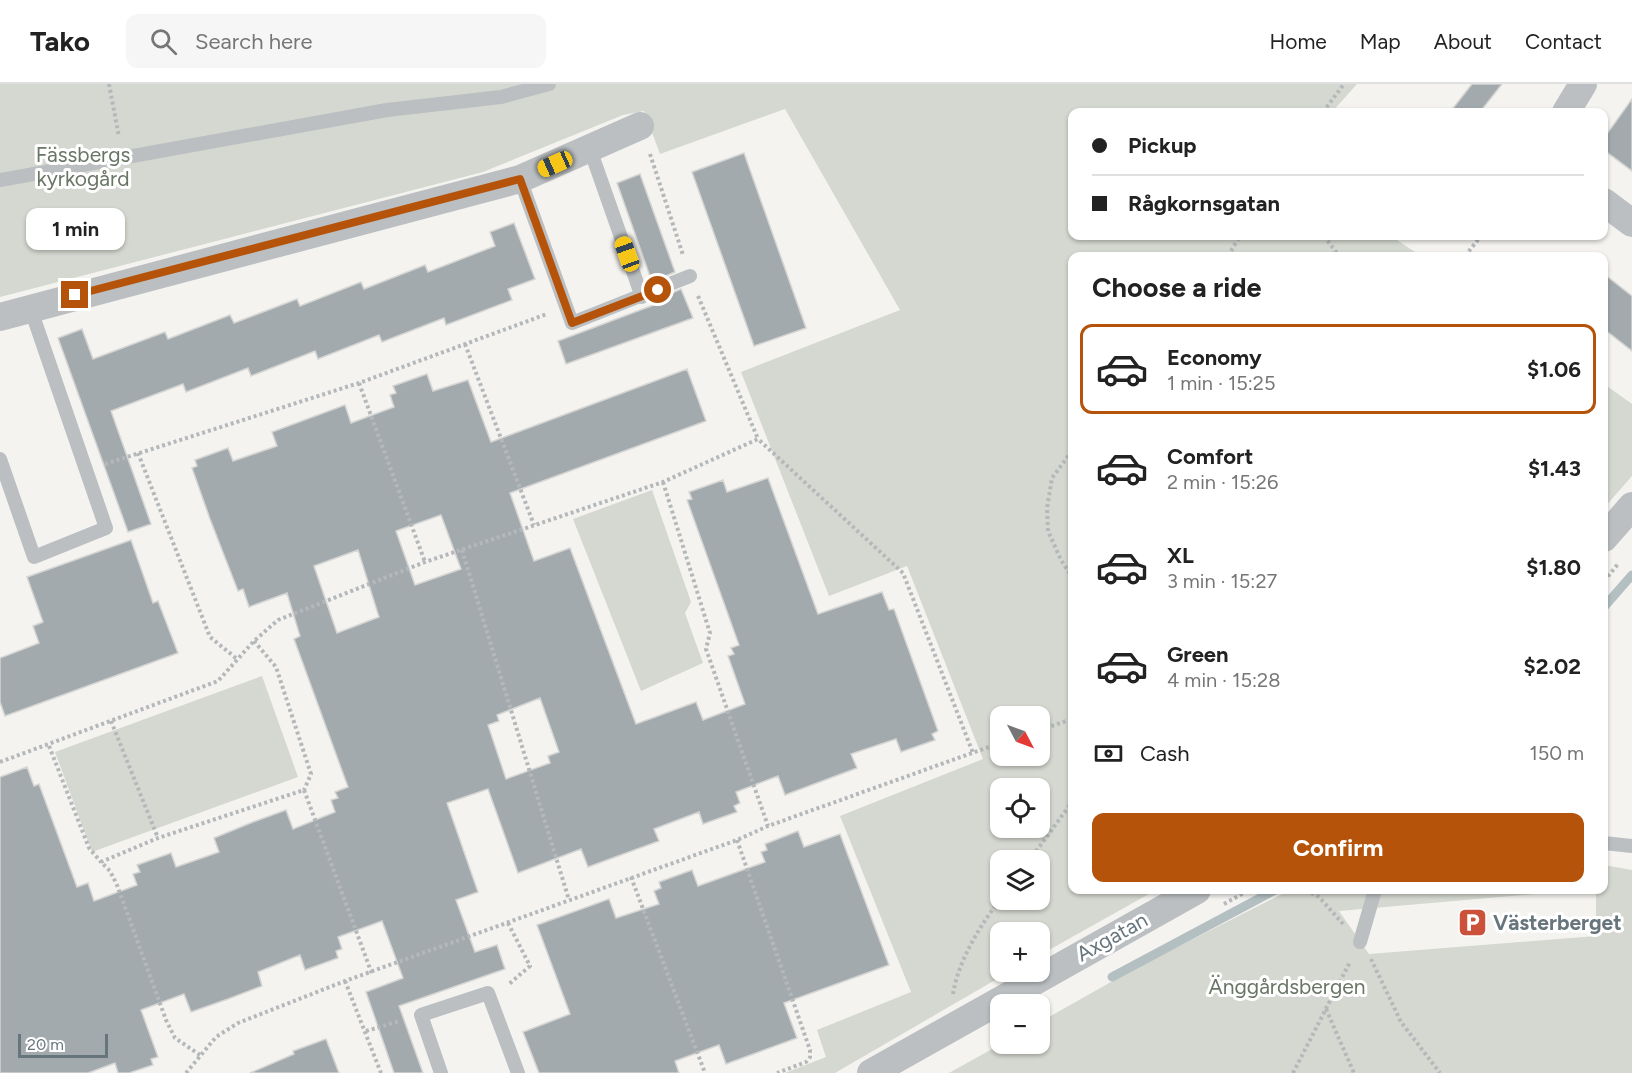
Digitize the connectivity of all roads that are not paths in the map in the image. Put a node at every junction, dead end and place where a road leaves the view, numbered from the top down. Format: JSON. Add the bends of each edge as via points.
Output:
{"nodes":[{"id":1,"x":549,"y":84,"type":"edge"},
{"id":2,"x":1583,"y":84,"type":"edge"},
{"id":3,"x":1568,"y":108,"type":"edge"},
{"id":4,"x":640,"y":126,"type":"dead end"},
{"id":5,"x":590,"y":148,"type":"junction"},
{"id":6,"x":520,"y":179,"type":"junction"},
{"id":7,"x":0,"y":180,"type":"edge"},
{"id":8,"x":1608,"y":205,"type":"edge"},
{"id":9,"x":1632,"y":223,"type":"edge"},
{"id":10,"x":690,"y":276,"type":"dead end"},
{"id":11,"x":642,"y":297,"type":"junction"},
{"id":12,"x":30,"y":307,"type":"junction"},
{"id":13,"x":0,"y":317,"type":"edge"},
{"id":14,"x":0,"y":459,"type":"edge"},
{"id":15,"x":1632,"y":506,"type":"edge"},
{"id":16,"x":1608,"y":533,"type":"edge"},
{"id":17,"x":1608,"y":843,"type":"edge"},
{"id":18,"x":1632,"y":846,"type":"edge"},
{"id":19,"x":1190,"y":894,"type":"edge"},
{"id":20,"x":1374,"y":894,"type":"edge"},
{"id":21,"x":1360,"y":942,"type":"road end"},
{"id":22,"x":441,"y":1073,"type":"edge"},
{"id":23,"x":518,"y":1073,"type":"edge"},
{"id":24,"x":871,"y":1073,"type":"edge"}],
"edges":[{"from":1,"to":7,"type":"lane","via":[[501,97],[387,110]]},
{"from":2,"to":3,"type":"street"},
{"from":4,"to":5,"type":"street"},
{"from":5,"to":6,"type":"street"},
{"from":5,"to":11,"type":"lane"},
{"from":6,"to":11,"type":"lane","via":[[572,323]]},
{"from":6,"to":12,"type":"street"},
{"from":8,"to":9,"type":"street"},
{"from":10,"to":11,"type":"lane"},
{"from":12,"to":13,"type":"street"},
{"from":12,"to":14,"type":"lane","via":[[106,528],[34,557]]},
{"from":15,"to":16,"type":"street"},
{"from":17,"to":18,"type":"lane"},
{"from":19,"to":24,"type":"street","name":"Axgatan"},
{"from":20,"to":21,"type":"lane"},
{"from":22,"to":23,"type":"lane","via":[[421,1015],[488,993]]}]}
